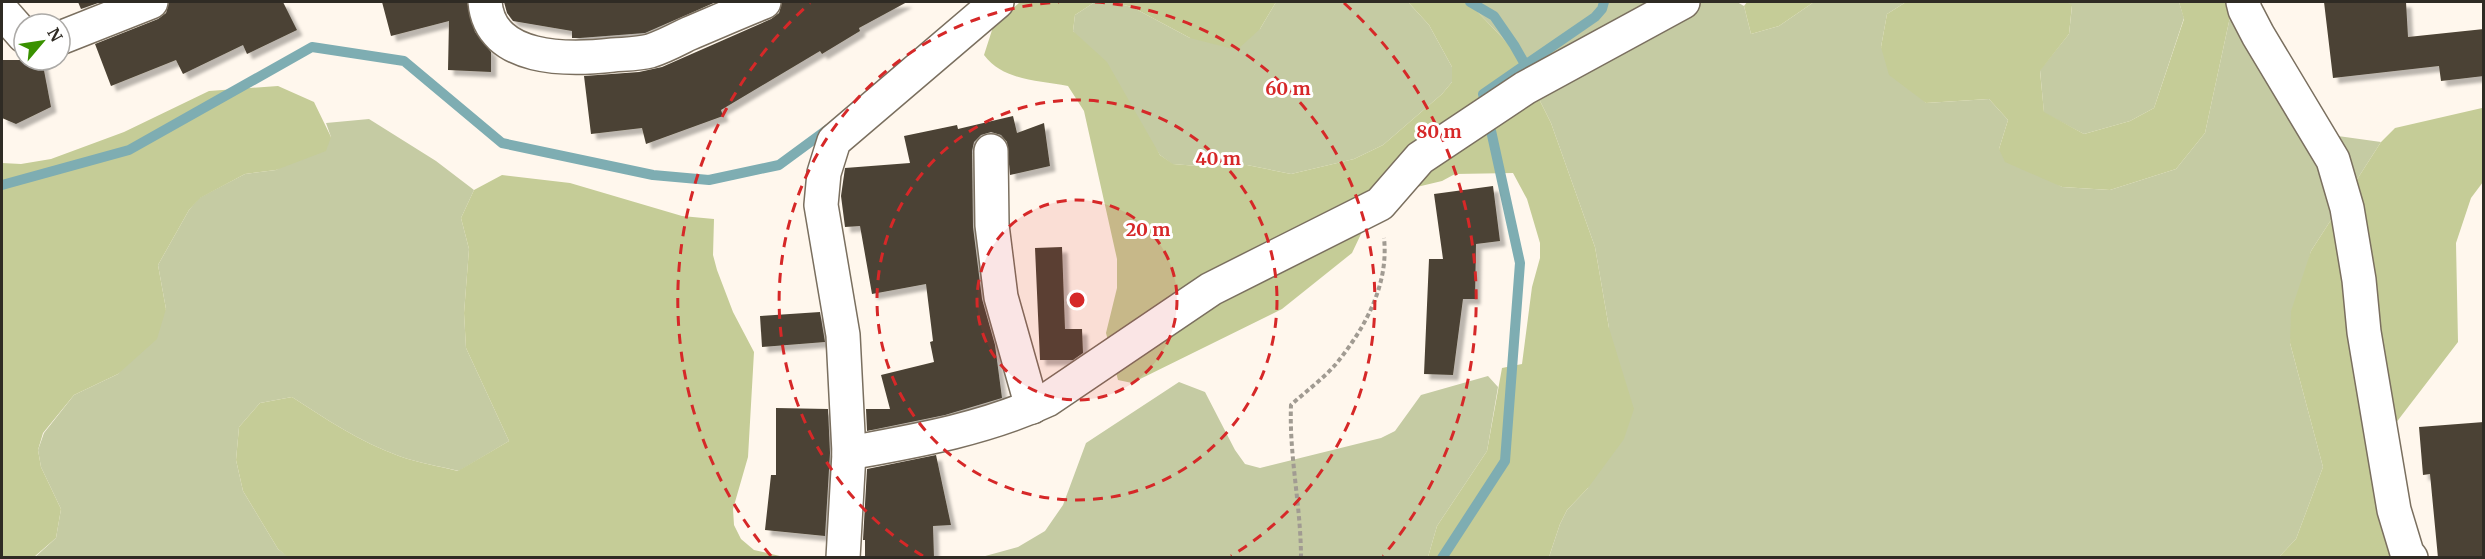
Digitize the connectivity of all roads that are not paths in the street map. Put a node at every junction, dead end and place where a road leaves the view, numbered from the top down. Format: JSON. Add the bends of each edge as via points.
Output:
{"nodes":[{"id":1,"x":151,"y":2,"type":"edge"},
{"id":2,"x":485,"y":2,"type":"edge"},
{"id":3,"x":765,"y":2,"type":"edge"},
{"id":4,"x":997,"y":2,"type":"edge"},
{"id":5,"x":1683,"y":2,"type":"edge"},
{"id":6,"x":2243,"y":2,"type":"edge"},
{"id":7,"x":72,"y":33,"type":"edge"},
{"id":8,"x":991,"y":152,"type":"dead end"},
{"id":9,"x":1032,"y":407,"type":"junction"},
{"id":10,"x":849,"y":453,"type":"junction"},
{"id":11,"x":843,"y":558,"type":"edge"},
{"id":12,"x":2411,"y":558,"type":"edge"}],
"edges":[{"from":1,"to":7,"type":"street"},
{"from":2,"to":3,"type":"street","via":[[486,15],[500,36],[512,45],[578,59],[649,51]]},
{"from":4,"to":10,"type":"street","via":[[834,141],[824,173],[821,205],[843,335]]},
{"from":5,"to":9,"type":"street","via":[[1526,88],[1420,158],[1380,204],[1211,289]]},
{"from":6,"to":12,"type":"street","via":[[2258,35],[2333,160],[2347,208],[2394,510]]},
{"from":8,"to":9,"type":"street","via":[[992,225],[1002,297]]},
{"from":9,"to":10,"type":"street","via":[[938,437]]},
{"from":10,"to":11,"type":"street"}]}
